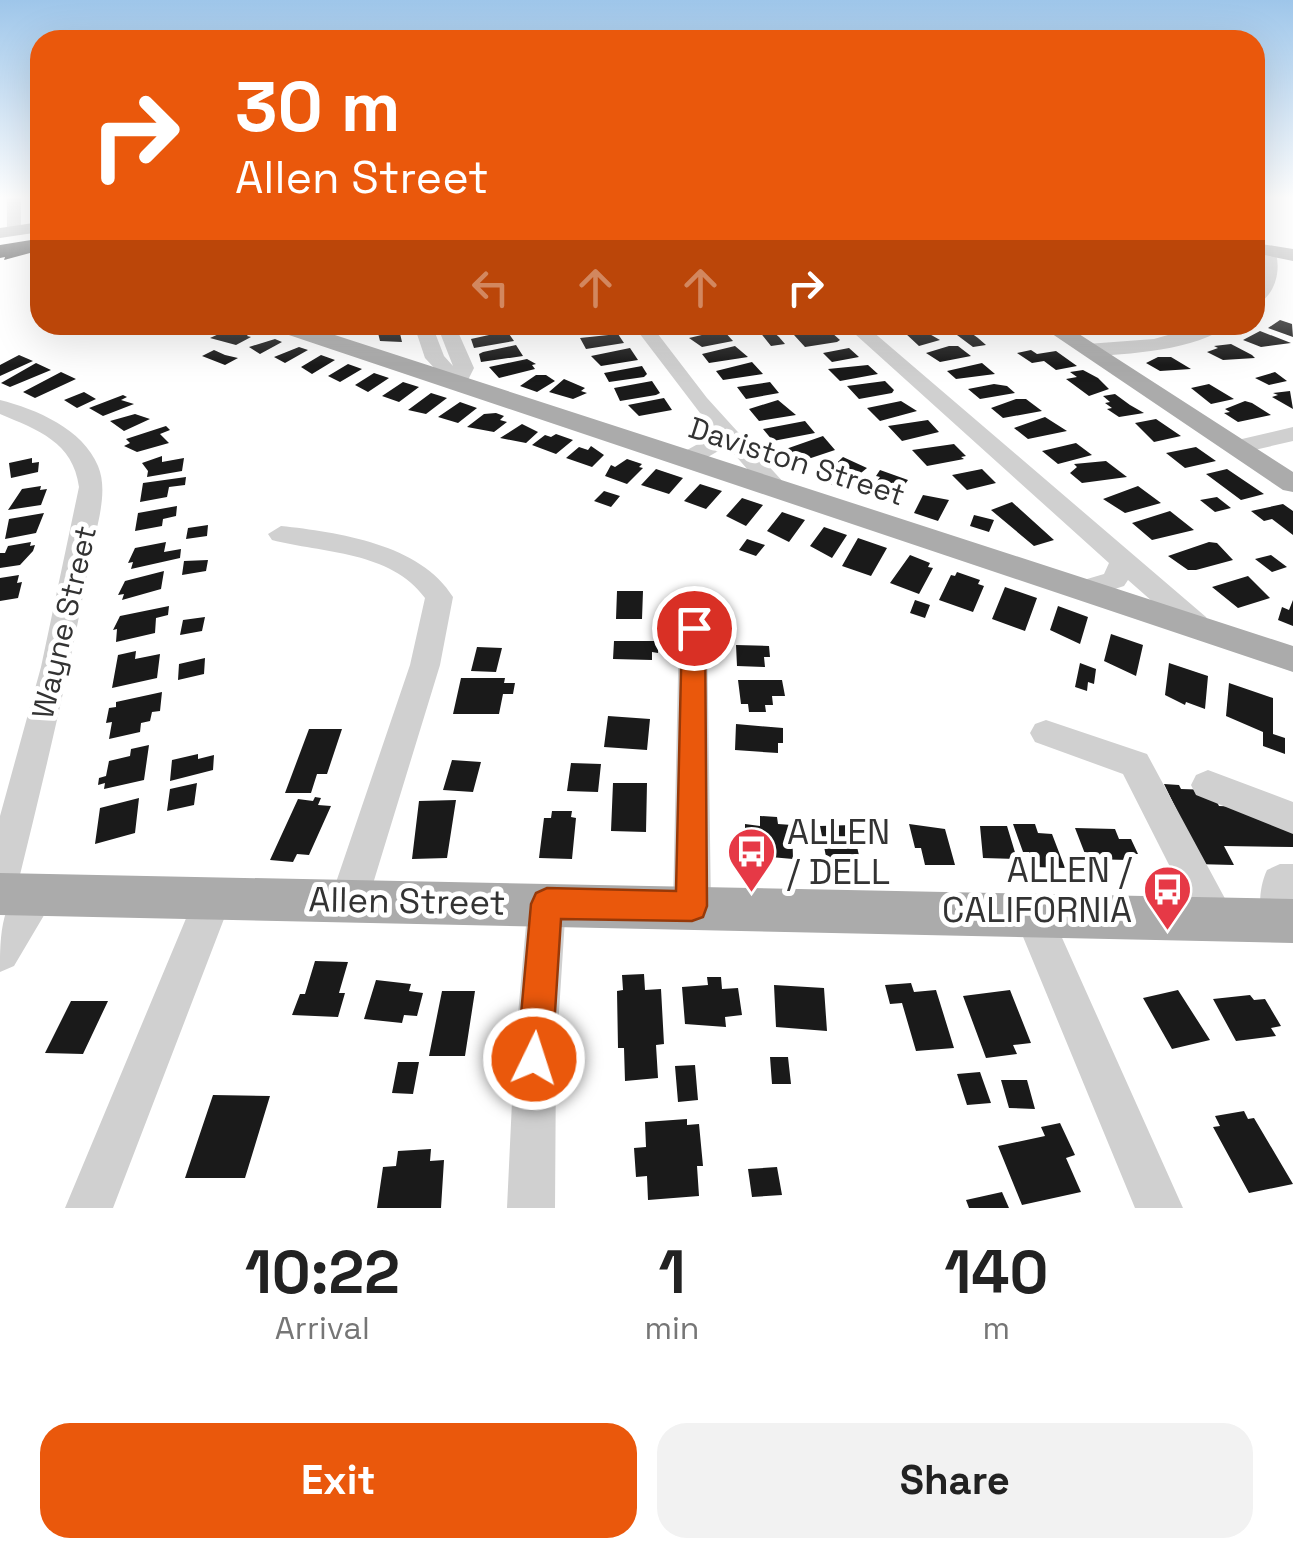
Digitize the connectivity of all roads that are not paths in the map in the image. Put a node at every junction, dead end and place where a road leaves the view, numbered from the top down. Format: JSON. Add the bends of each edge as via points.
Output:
{"nodes":[{"id":1,"x":1265,"y":256,"type":"edge"},
{"id":2,"x":1265,"y":278,"type":"edge"},
{"id":3,"x":313,"y":335,"type":"edge"},
{"id":4,"x":427,"y":335,"type":"edge"},
{"id":5,"x":450,"y":335,"type":"edge"},
{"id":6,"x":650,"y":335,"type":"edge"},
{"id":7,"x":865,"y":335,"type":"edge"},
{"id":8,"x":1065,"y":335,"type":"edge"},
{"id":9,"x":1110,"y":335,"type":"edge"},
{"id":10,"x":1180,"y":335,"type":"edge"},
{"id":11,"x":1087,"y":350,"type":"junction"},
{"id":12,"x":458,"y":382,"type":"junction"},
{"id":13,"x":0,"y":406,"type":"edge"},
{"id":14,"x":1293,"y":434,"type":"edge"},
{"id":15,"x":730,"y":435,"type":"junction"},
{"id":16,"x":1237,"y":448,"type":"junction"},
{"id":17,"x":686,"y":460,"type":"junction"},
{"id":18,"x":1293,"y":484,"type":"edge"},
{"id":19,"x":777,"y":489,"type":"junction"},
{"id":20,"x":281,"y":534,"type":"dead end"},
{"id":21,"x":1124,"y":560,"type":"junction"},
{"id":22,"x":1087,"y":589,"type":"junction"},
{"id":23,"x":1196,"y":624,"type":"junction"},
{"id":24,"x":694,"y":628,"type":"dead end"},
{"id":25,"x":1293,"y":658,"type":"edge"},
{"id":26,"x":1046,"y":733,"type":"dead end"},
{"id":27,"x":1208,"y":784,"type":"dead end"},
{"id":28,"x":1293,"y":818,"type":"edge"},
{"id":29,"x":12,"y":891,"type":"edge"},
{"id":30,"x":214,"y":898,"type":"junction"},
{"id":31,"x":349,"y":900,"type":"junction"},
{"id":32,"x":547,"y":904,"type":"junction"},
{"id":33,"x":692,"y":906,"type":"junction"},
{"id":34,"x":1289,"y":908,"type":"edge"},
{"id":35,"x":1033,"y":915,"type":"junction"},
{"id":36,"x":1216,"y":919,"type":"junction"},
{"id":37,"x":0,"y":952,"type":"edge"},
{"id":38,"x":90,"y":1208,"type":"edge"},
{"id":39,"x":531,"y":1208,"type":"edge"},
{"id":40,"x":1160,"y":1208,"type":"edge"}],
"edges":[{"from":1,"to":2,"type":"street","via":[[1272,262]]},
{"from":3,"to":12,"type":"main road","name":"Daviston Street"},
{"from":4,"to":12,"type":"street","via":[[435,358]]},
{"from":5,"to":12,"type":"street","via":[[464,368]]},
{"from":6,"to":15,"type":"street"},
{"from":7,"to":21,"type":"street"},
{"from":8,"to":11,"type":"main road"},
{"from":9,"to":11,"type":"street"},
{"from":10,"to":11,"type":"street","via":[[1126,350]]},
{"from":11,"to":16,"type":"main road"},
{"from":12,"to":17,"type":"main road","name":"Daviston Street"},
{"from":13,"to":29,"type":"street","name":"Wayne Street","via":[[66,438],[86,459],[90,478]]},
{"from":14,"to":16,"type":"street"},
{"from":15,"to":17,"type":"street"},
{"from":15,"to":19,"type":"street"},
{"from":16,"to":18,"type":"main road"},
{"from":17,"to":19,"type":"main road","name":"Daviston Street"},
{"from":19,"to":22,"type":"main road","name":"Daviston Street"},
{"from":20,"to":31,"type":"street","via":[[363,550],[435,588],[439,597],[425,665]]},
{"from":21,"to":22,"type":"street","via":[[1115,580]]},
{"from":21,"to":23,"type":"street"},
{"from":22,"to":23,"type":"main road","name":"Daviston Street"},
{"from":23,"to":25,"type":"main road","name":"Daviston Street"},
{"from":24,"to":33,"type":"street"},
{"from":26,"to":36,"type":"street","via":[[1135,764]]},
{"from":27,"to":28,"type":"street"},
{"from":29,"to":30,"type":"main road","name":"Allen Street"},
{"from":29,"to":37,"type":"street","name":"Wayne Street"},
{"from":30,"to":31,"type":"main road","name":"Allen Street"},
{"from":30,"to":38,"type":"street"},
{"from":31,"to":32,"type":"main road","name":"Allen Street"},
{"from":32,"to":33,"type":"main road","name":"Allen Street"},
{"from":32,"to":39,"type":"street"},
{"from":33,"to":35,"type":"main road","name":"Allen Street"},
{"from":34,"to":36,"type":"main road","name":"Allen Street"},
{"from":35,"to":36,"type":"main road","name":"Allen Street"},
{"from":35,"to":40,"type":"street"}]}
